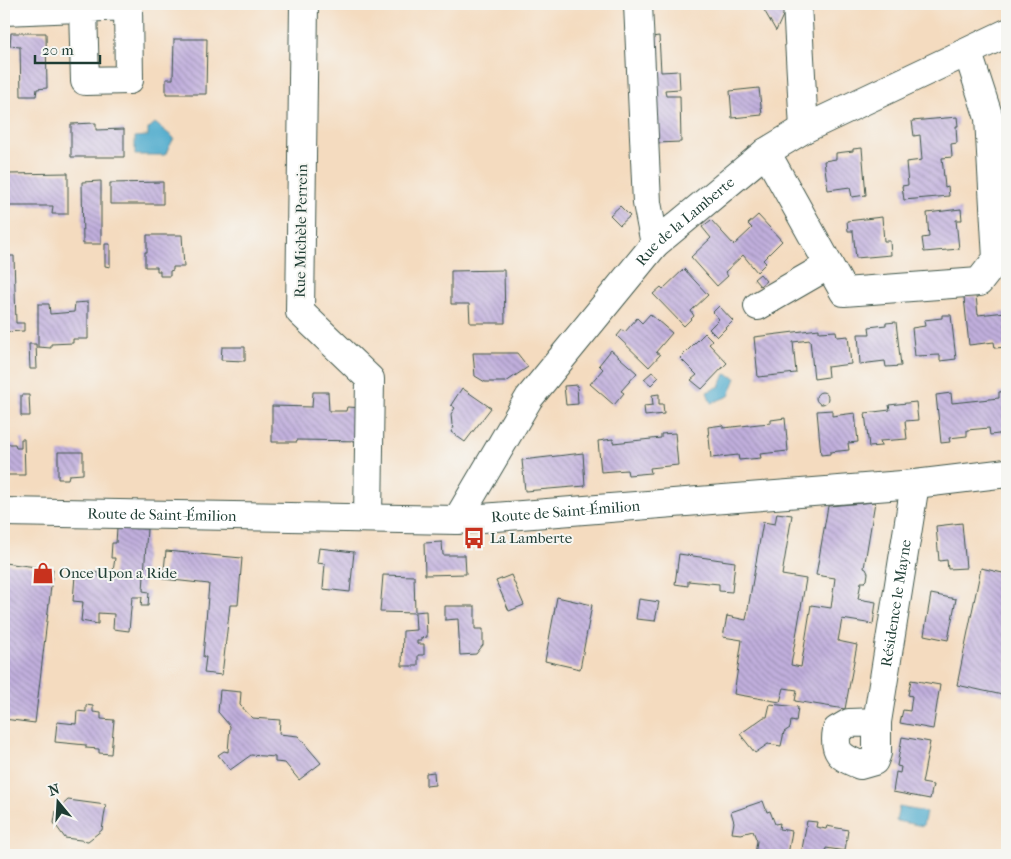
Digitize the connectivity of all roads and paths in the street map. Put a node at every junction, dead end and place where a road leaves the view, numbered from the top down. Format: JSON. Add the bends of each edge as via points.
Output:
{"nodes":[{"id":1,"x":304,"y":4,"type":"edge"},
{"id":2,"x":638,"y":4,"type":"edge"},
{"id":3,"x":797,"y":4,"type":"edge"},
{"id":4,"x":83,"y":8,"type":"dead end"},
{"id":5,"x":4,"y":10,"type":"edge"},
{"id":6,"x":1007,"y":33,"type":"edge"},
{"id":7,"x":968,"y":53,"type":"junction"},
{"id":8,"x":804,"y":129,"type":"junction"},
{"id":9,"x":766,"y":152,"type":"junction"},
{"id":10,"x":655,"y":244,"type":"junction"},
{"id":11,"x":829,"y":265,"type":"junction"},
{"id":12,"x":758,"y":306,"type":"dead end"},
{"id":13,"x":1007,"y":474,"type":"edge"},
{"id":14,"x":915,"y":484,"type":"junction"},
{"id":15,"x":4,"y":512,"type":"edge"},
{"id":16,"x":368,"y":518,"type":"junction"},
{"id":17,"x":457,"y":520,"type":"junction"},
{"id":18,"x":877,"y":722,"type":"dead end"}],
"edges":[{"from":1,"to":16,"type":"street","name":"Rue Michèle Perrein","via":[[300,312],[370,379]]},
{"from":2,"to":10,"type":"street","via":[[647,203]]},
{"from":3,"to":8,"type":"street"},
{"from":4,"to":5,"type":"street"},
{"from":6,"to":7,"type":"street","name":"Rue de la Lamberte"},
{"from":7,"to":8,"type":"street","name":"Rue de la Lamberte"},
{"from":7,"to":11,"type":"street","via":[[989,118],[997,259],[979,282],[844,292]]},
{"from":8,"to":9,"type":"street","name":"Rue de la Lamberte"},
{"from":9,"to":10,"type":"street","name":"Rue de la Lamberte"},
{"from":9,"to":11,"type":"street"},
{"from":10,"to":17,"type":"street","name":"Rue de la Lamberte","via":[[529,398]]},
{"from":11,"to":12,"type":"street"},
{"from":13,"to":14,"type":"street","name":"Route de Saint-Émilion"},
{"from":14,"to":17,"type":"street","name":"Route de Saint-Émilion"},
{"from":14,"to":18,"type":"street","name":"Résidence le Mayne"},
{"from":15,"to":16,"type":"street","name":"Route de Saint-Émilion"},
{"from":16,"to":17,"type":"street","name":"Route de Saint-Émilion"}]}
